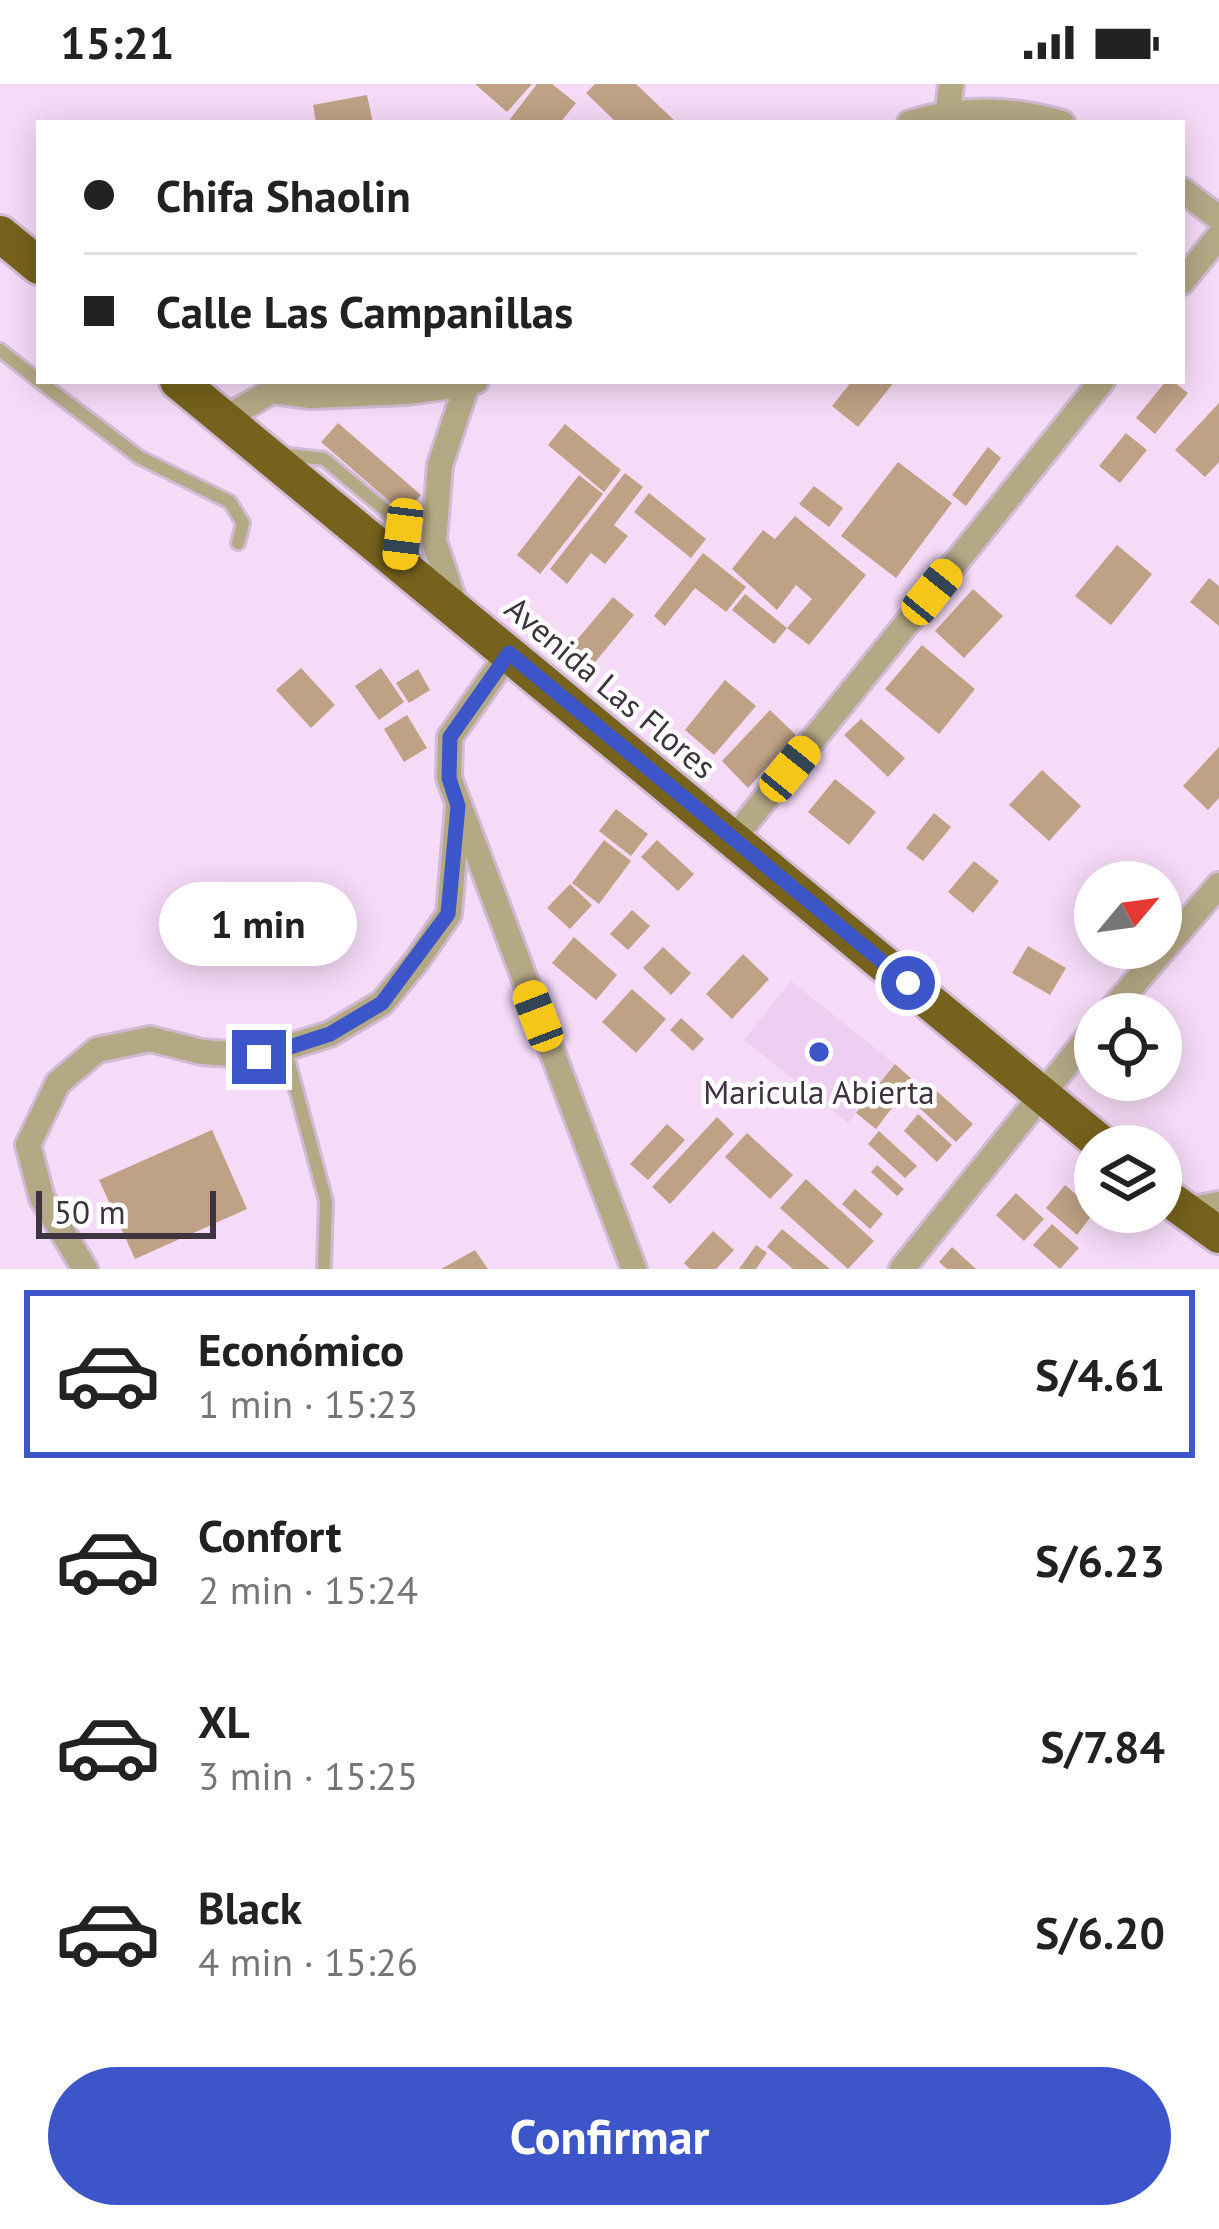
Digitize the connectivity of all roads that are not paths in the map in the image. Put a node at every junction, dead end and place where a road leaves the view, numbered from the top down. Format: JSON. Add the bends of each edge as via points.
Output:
{"nodes":[{"id":1,"x":951,"y":84,"type":"edge"},
{"id":2,"x":948,"y":111,"type":"junction"},
{"id":3,"x":920,"y":120,"type":"edge"},
{"id":4,"x":1052,"y":120,"type":"edge"},
{"id":5,"x":1185,"y":192,"type":"edge"},
{"id":6,"x":1219,"y":218,"type":"edge"},
{"id":7,"x":0,"y":234,"type":"edge"},
{"id":8,"x":1219,"y":236,"type":"edge"},
{"id":9,"x":36,"y":264,"type":"edge"},
{"id":10,"x":1185,"y":278,"type":"edge"},
{"id":11,"x":0,"y":350,"type":"edge"},
{"id":12,"x":36,"y":379,"type":"edge"},
{"id":13,"x":43,"y":384,"type":"edge"},
{"id":14,"x":182,"y":384,"type":"edge"},
{"id":15,"x":464,"y":384,"type":"edge"},
{"id":16,"x":471,"y":384,"type":"edge"},
{"id":17,"x":1100,"y":384,"type":"edge"},
{"id":18,"x":271,"y":386,"type":"edge"},
{"id":19,"x":224,"y":419,"type":"junction"},
{"id":20,"x":238,"y":543,"type":"dead end"},
{"id":21,"x":458,"y":610,"type":"junction"},
{"id":22,"x":509,"y":653,"type":"junction"},
{"id":23,"x":458,"y":806,"type":"junction"},
{"id":24,"x":733,"y":839,"type":"junction"},
{"id":25,"x":1219,"y":885,"type":"edge"},
{"id":26,"x":1126,"y":993,"type":"edge"},
{"id":27,"x":285,"y":1048,"type":"junction"},
{"id":28,"x":1074,"y":1054,"type":"edge"},
{"id":29,"x":1041,"y":1093,"type":"junction"},
{"id":30,"x":1079,"y":1125,"type":"edge"},
{"id":31,"x":1182,"y":1202,"type":"edge"},
{"id":32,"x":1219,"y":1204,"type":"edge"},
{"id":33,"x":1182,"y":1209,"type":"edge"},
{"id":34,"x":1182,"y":1214,"type":"edge"},
{"id":35,"x":1219,"y":1235,"type":"edge"},
{"id":36,"x":1219,"y":1259,"type":"edge"},
{"id":37,"x":85,"y":1269,"type":"edge"},
{"id":38,"x":324,"y":1269,"type":"edge"},
{"id":39,"x":634,"y":1269,"type":"edge"},
{"id":40,"x":902,"y":1269,"type":"edge"}],
"edges":[{"from":1,"to":2,"type":"street"},
{"from":2,"to":3,"type":"street"},
{"from":2,"to":4,"type":"street"},
{"from":5,"to":6,"type":"street"},
{"from":7,"to":9,"type":"highway"},
{"from":8,"to":10,"type":"street"},
{"from":11,"to":12,"type":"lane"},
{"from":13,"to":20,"type":"lane","via":[[140,457],[230,502],[243,523]]},
{"from":14,"to":19,"type":"highway","name":"Avenida Las Flores"},
{"from":15,"to":18,"type":"street","via":[[311,396]]},
{"from":16,"to":21,"type":"street","via":[[440,465],[434,541]]},
{"from":17,"to":24,"type":"street"},
{"from":18,"to":19,"type":"street"},
{"from":19,"to":21,"type":"highway","name":"Avenida Las Flores"},
{"from":21,"to":22,"type":"highway","name":"Avenida Las Flores"},
{"from":22,"to":23,"type":"street","via":[[450,737]]},
{"from":22,"to":24,"type":"highway","name":"Avenida Las Flores"},
{"from":23,"to":27,"type":"street","via":[[448,914],[416,962],[382,1003],[330,1034]]},
{"from":23,"to":39,"type":"street"},
{"from":24,"to":29,"type":"highway","name":"Avenida Las Flores"},
{"from":25,"to":26,"type":"street"},
{"from":27,"to":37,"type":"street","via":[[259,1057],[150,1039],[98,1050],[58,1083],[28,1144],[42,1198]]},
{"from":27,"to":38,"type":"lane","via":[[326,1201]]},
{"from":28,"to":29,"type":"street"},
{"from":29,"to":30,"type":"highway","name":"Avenida Las Flores"},
{"from":29,"to":40,"type":"street"},
{"from":31,"to":32,"type":"street"},
{"from":33,"to":35,"type":"highway"},
{"from":34,"to":36,"type":"highway"}]}
